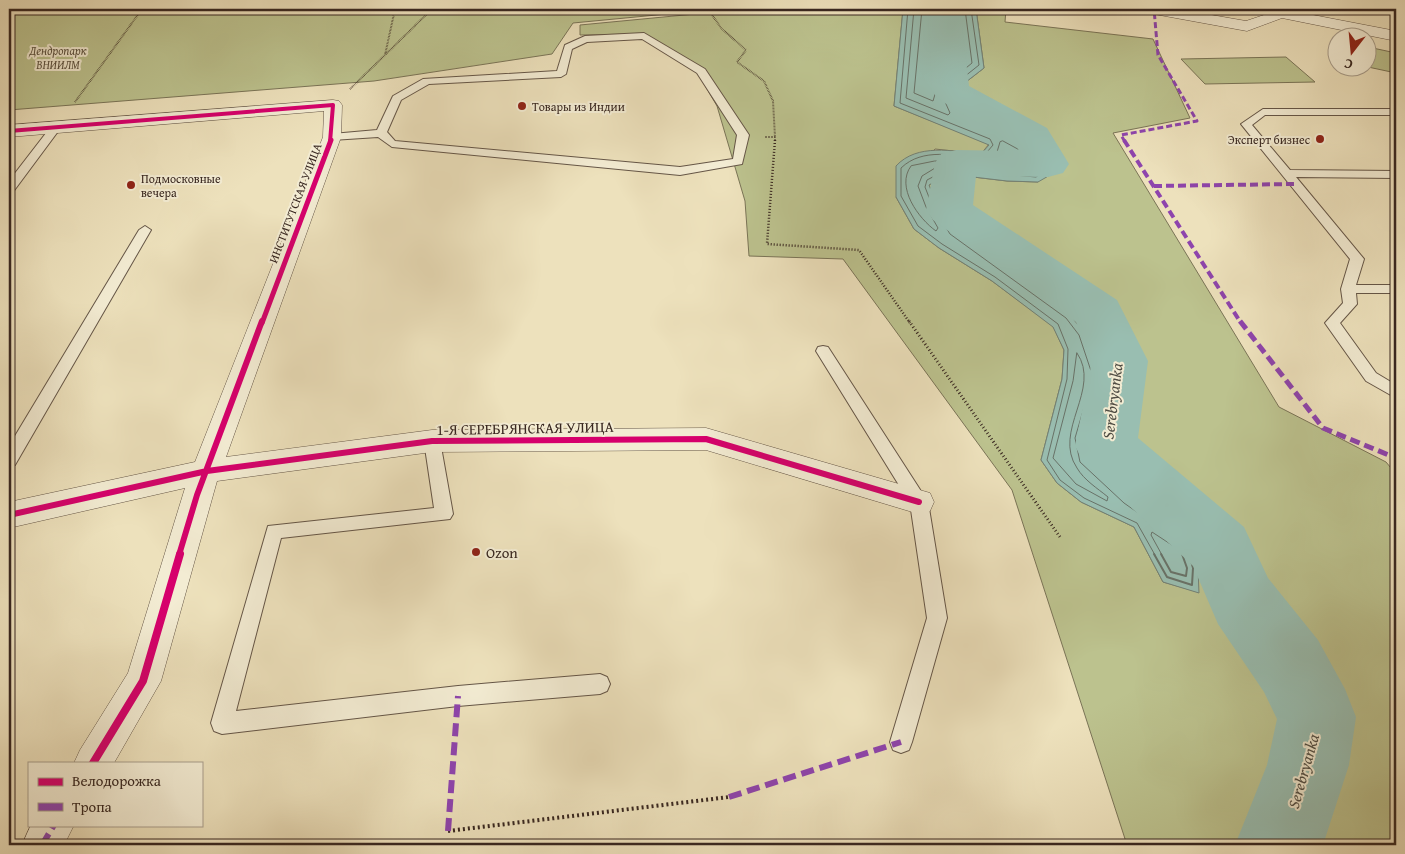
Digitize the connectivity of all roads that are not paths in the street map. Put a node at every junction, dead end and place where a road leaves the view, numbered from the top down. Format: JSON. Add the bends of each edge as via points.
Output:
{"nodes":[{"id":1,"x":1154,"y":9,"type":"edge"},
{"id":2,"x":1396,"y":36,"type":"edge"},
{"id":3,"x":1396,"y":112,"type":"edge"},
{"id":4,"x":57,"y":126,"type":"junction"},
{"id":5,"x":9,"y":131,"type":"edge"},
{"id":6,"x":382,"y":133,"type":"junction"},
{"id":7,"x":332,"y":136,"type":"junction"},
{"id":8,"x":1285,"y":173,"type":"junction"},
{"id":9,"x":1396,"y":174,"type":"edge"},
{"id":10,"x":9,"y":189,"type":"edge"},
{"id":11,"x":145,"y":230,"type":"dead end"},
{"id":12,"x":1348,"y":290,"type":"junction"},
{"id":13,"x":1396,"y":290,"type":"edge"},
{"id":14,"x":823,"y":351,"type":"dead end"},
{"id":15,"x":1396,"y":392,"type":"edge"},
{"id":16,"x":432,"y":441,"type":"junction"},
{"id":17,"x":9,"y":460,"type":"edge"},
{"id":18,"x":207,"y":471,"type":"junction"},
{"id":19,"x":919,"y":502,"type":"junction"},
{"id":20,"x":9,"y":516,"type":"edge"},
{"id":21,"x":600,"y":684,"type":"dead end"},
{"id":22,"x":901,"y":742,"type":"dead end"},
{"id":23,"x":94,"y":762,"type":"edge"},
{"id":24,"x":53,"y":826,"type":"edge"},
{"id":25,"x":42,"y":845,"type":"edge"}],
"edges":[{"from":1,"to":2,"type":"street","via":[[1247,26],[1281,13]]},
{"from":3,"to":8,"type":"lane","via":[[1263,112],[1246,124]]},
{"from":4,"to":5,"type":"street"},
{"from":4,"to":7,"type":"street","name":"ИНСТИТУТСКАЯ УЛИЦА","via":[[333,105]]},
{"from":4,"to":10,"type":"lane"},
{"from":6,"to":6,"type":"lane","via":[[397,98],[426,81],[561,74],[568,47],[585,39],[644,36],[701,71],[743,135],[738,162],[680,171],[392,144]]},
{"from":6,"to":7,"type":"lane"},
{"from":7,"to":18,"type":"street","name":"ИНСТИТУТСКАЯ УЛИЦА"},
{"from":8,"to":9,"type":"lane"},
{"from":8,"to":12,"type":"lane","via":[[1357,258]]},
{"from":11,"to":17,"type":"lane"},
{"from":12,"to":13,"type":"lane"},
{"from":12,"to":15,"type":"lane","via":[[1350,304],[1332,323],[1372,377]]},
{"from":14,"to":19,"type":"lane"},
{"from":16,"to":18,"type":"street","name":"1-Я СЕРЕБРЯНСКАЯ УЛИЦА"},
{"from":16,"to":19,"type":"street","name":"1-Я СЕРЕБРЯНСКАЯ УЛИЦА","via":[[706,439]]},
{"from":16,"to":21,"type":"lane","via":[[444,514],[274,531],[222,723],[458,696]]},
{"from":18,"to":20,"type":"street","name":"1-Я СЕРЕБРЯНСКАЯ УЛИЦА"},
{"from":18,"to":23,"type":"street","name":"ИНСТИТУТСКАЯ УЛИЦА","via":[[197,495],[143,681]]},
{"from":19,"to":22,"type":"lane","via":[[937,618]]},
{"from":24,"to":25,"type":"street"}]}
